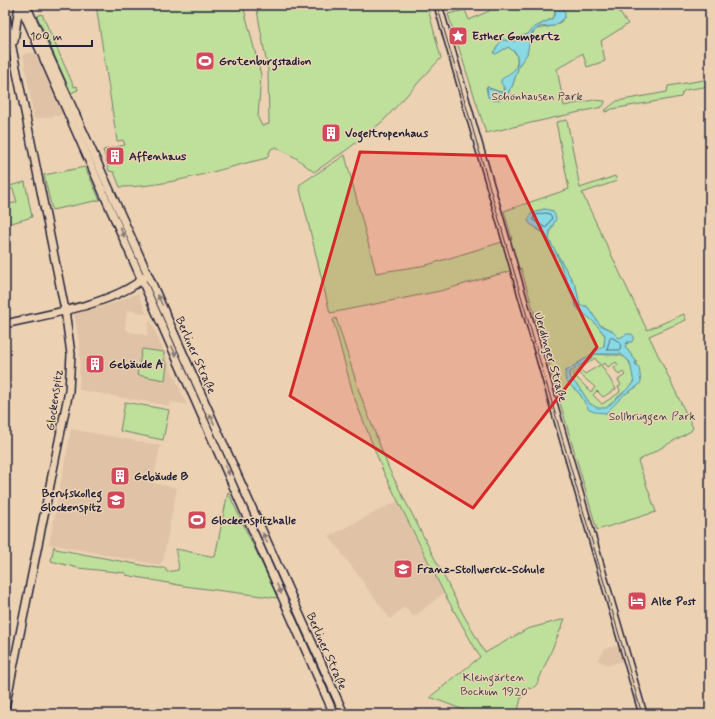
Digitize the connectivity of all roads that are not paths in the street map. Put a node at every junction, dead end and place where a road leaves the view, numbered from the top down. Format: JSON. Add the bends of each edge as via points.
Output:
{"nodes":[{"id":1,"x":19,"y":5,"type":"edge"},
{"id":2,"x":26,"y":5,"type":"edge"},
{"id":3,"x":438,"y":5,"type":"edge"},
{"id":4,"x":5,"y":13,"type":"edge"},
{"id":5,"x":13,"y":47,"type":"junction"},
{"id":6,"x":146,"y":277,"type":"junction"},
{"id":7,"x":65,"y":310,"type":"junction"},
{"id":8,"x":5,"y":324,"type":"edge"},
{"id":9,"x":5,"y":708,"type":"edge"},
{"id":10,"x":334,"y":714,"type":"edge"},
{"id":11,"x":344,"y":714,"type":"edge"},
{"id":12,"x":642,"y":714,"type":"edge"}],
"edges":[{"from":1,"to":5,"type":"main road","name":"Glockenspitz"},
{"from":1,"to":6,"type":"main road","name":"Berliner Straße","one_way":true},
{"from":2,"to":6,"type":"main road","name":"Berliner Straße"},
{"from":3,"to":12,"type":"main road","name":"Uerdinger Straße"},
{"from":4,"to":5,"type":"main road","name":"Glockenspitz"},
{"from":5,"to":7,"type":"main road","name":"Glockenspitz"},
{"from":6,"to":7,"type":"main road","via":[[135,286],[105,299]]},
{"from":6,"to":10,"type":"main road","name":"Berliner Straße","one_way":true},
{"from":11,"to":6,"type":"main road","name":"Berliner Straße","one_way":true},
{"from":7,"to":8,"type":"main road"},
{"from":7,"to":9,"type":"main road","name":"Glockenspitz","via":[[71,354],[69,391]]}]}
